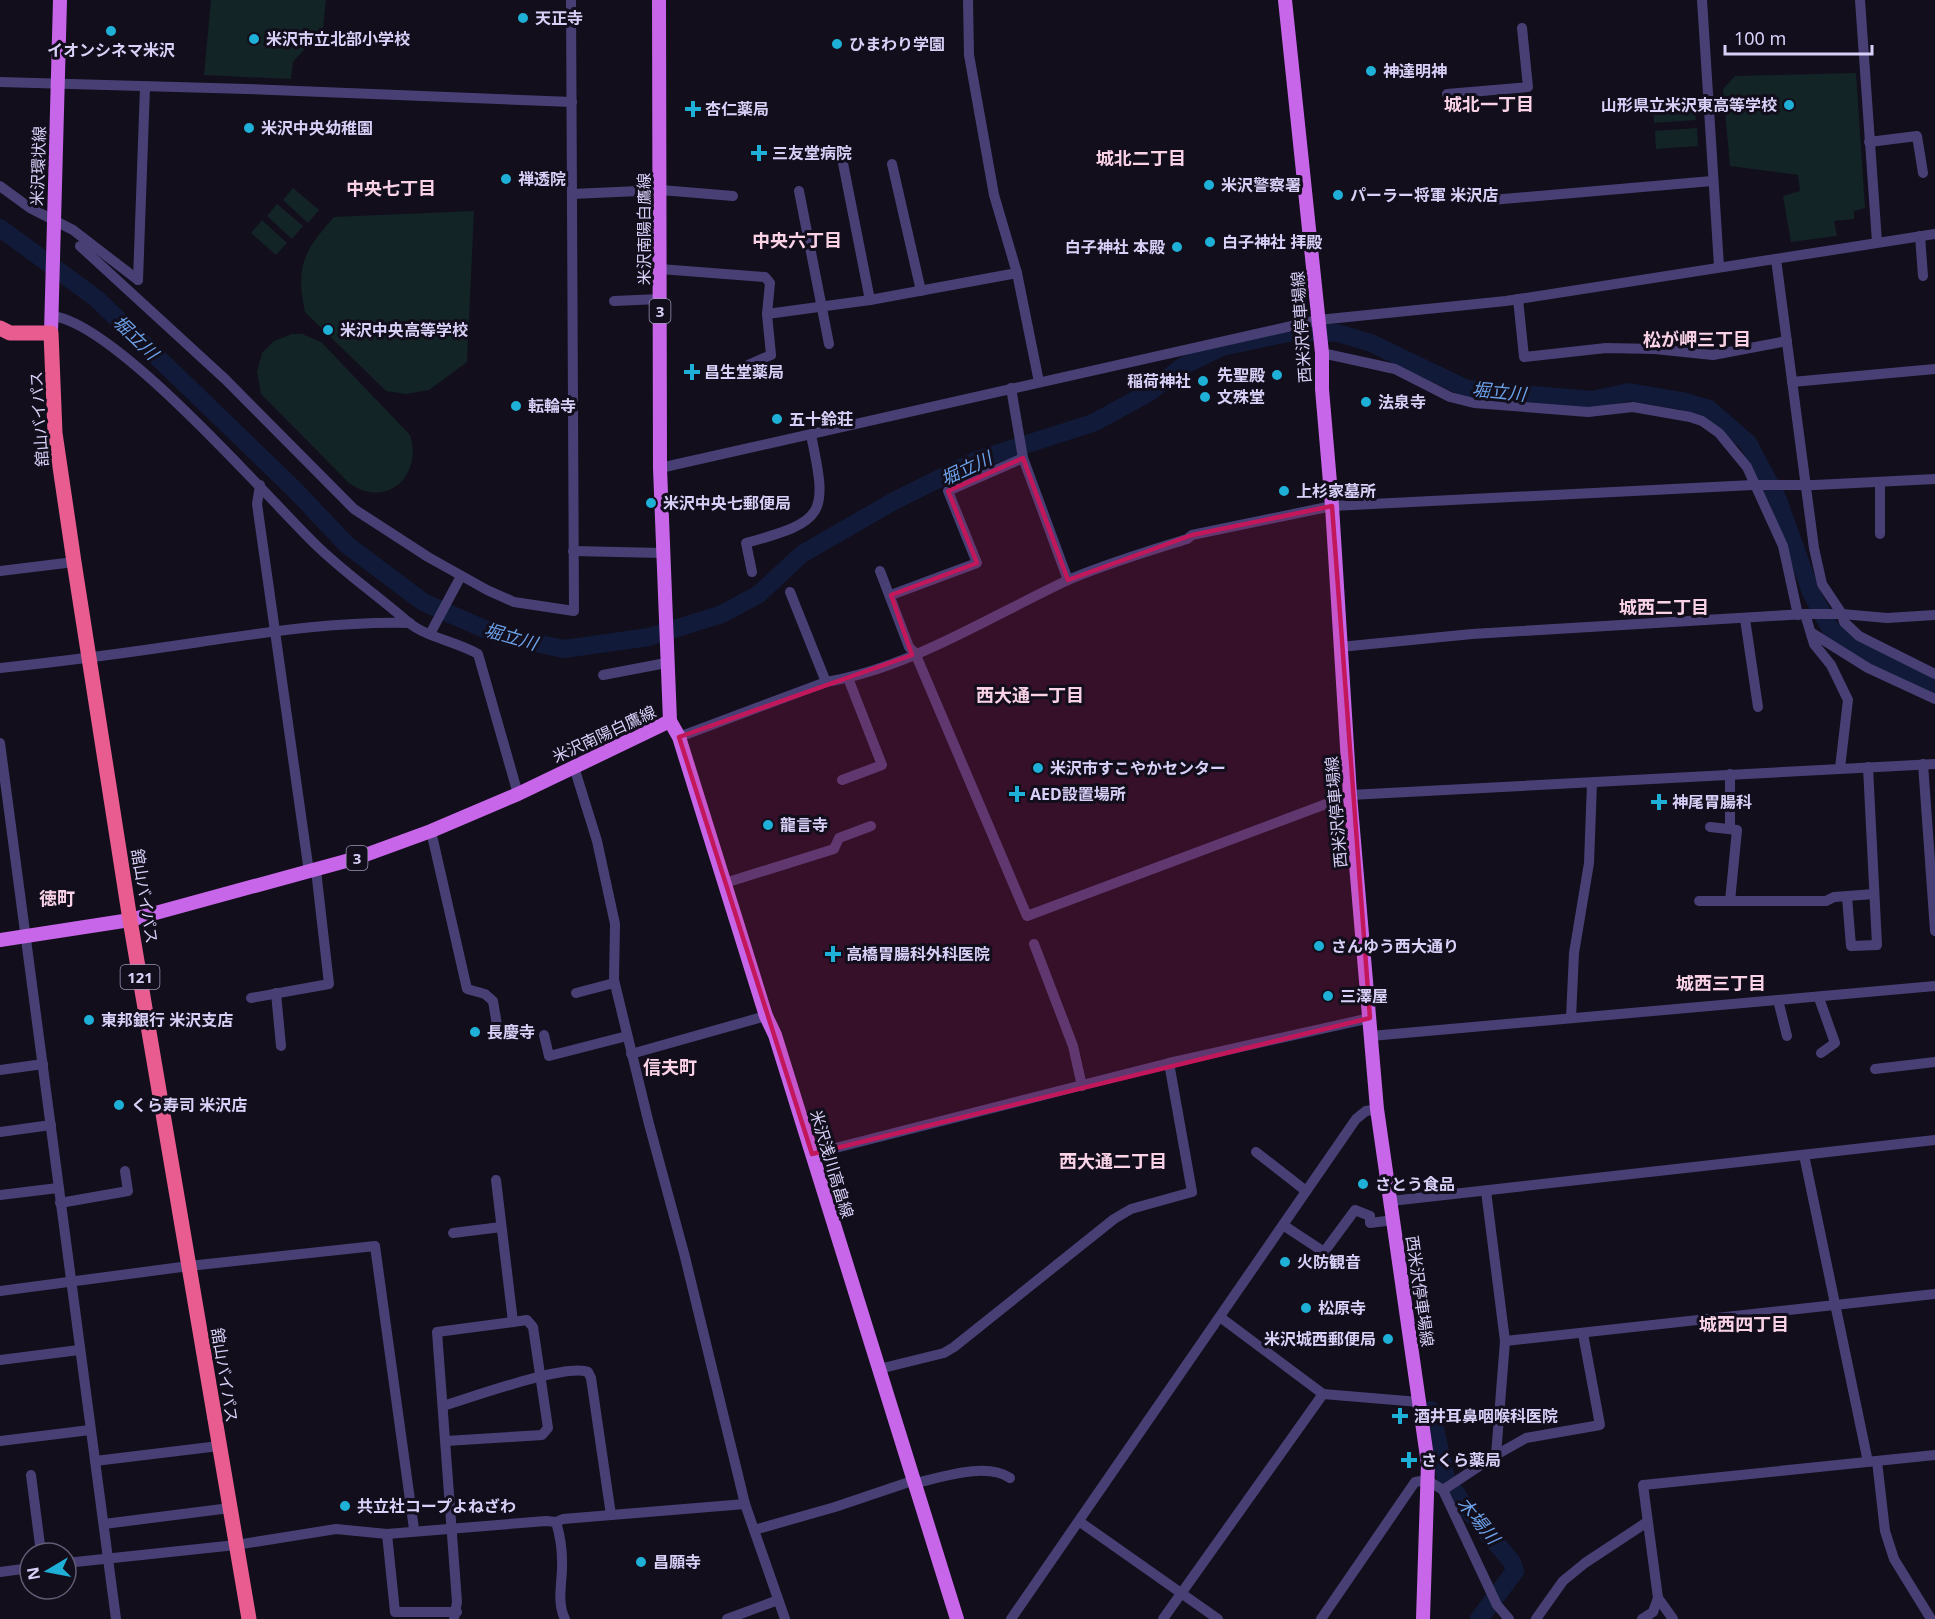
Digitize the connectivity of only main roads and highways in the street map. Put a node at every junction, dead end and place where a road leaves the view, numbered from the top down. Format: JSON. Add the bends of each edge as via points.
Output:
{"nodes":[{"id":1,"x":60,"y":0,"type":"edge"},
{"id":2,"x":659,"y":0,"type":"edge"},
{"id":3,"x":1285,"y":0,"type":"edge"},
{"id":4,"x":0,"y":328,"type":"edge"},
{"id":5,"x":51,"y":333,"type":"junction"},
{"id":6,"x":670,"y":721,"type":"junction"},
{"id":7,"x":130,"y":920,"type":"junction"},
{"id":8,"x":0,"y":940,"type":"edge"},
{"id":9,"x":249,"y":1619,"type":"edge"},
{"id":10,"x":957,"y":1619,"type":"edge"},
{"id":11,"x":1423,"y":1619,"type":"edge"}],
"edges":[{"from":1,"to":5,"type":"main road","name":"米沢環状線"},
{"from":2,"to":6,"type":"main road","name":"米沢南陽白鷹線","number":"3","via":[[660,468]]},
{"from":3,"to":11,"type":"main road","name":"西米沢停車場線","via":[[1322,353],[1350,795],[1377,1108],[1428,1464]]},
{"from":4,"to":5,"type":"highway","via":[[10,333]]},
{"from":5,"to":7,"type":"highway","name":"舘山バイパス","number":"121","via":[[55,433]]},
{"from":6,"to":7,"type":"main road","name":"米沢南陽白鷹線","number":"3","via":[[431,831],[312,871]]},
{"from":6,"to":10,"type":"main road","name":"米沢浅川高畠線","via":[[679,737],[775,1035]]},
{"from":7,"to":8,"type":"main road","name":"米沢南陽白鷹線","number":"3"},
{"from":7,"to":9,"type":"highway","name":"舘山バイパス","number":"121"}]}
